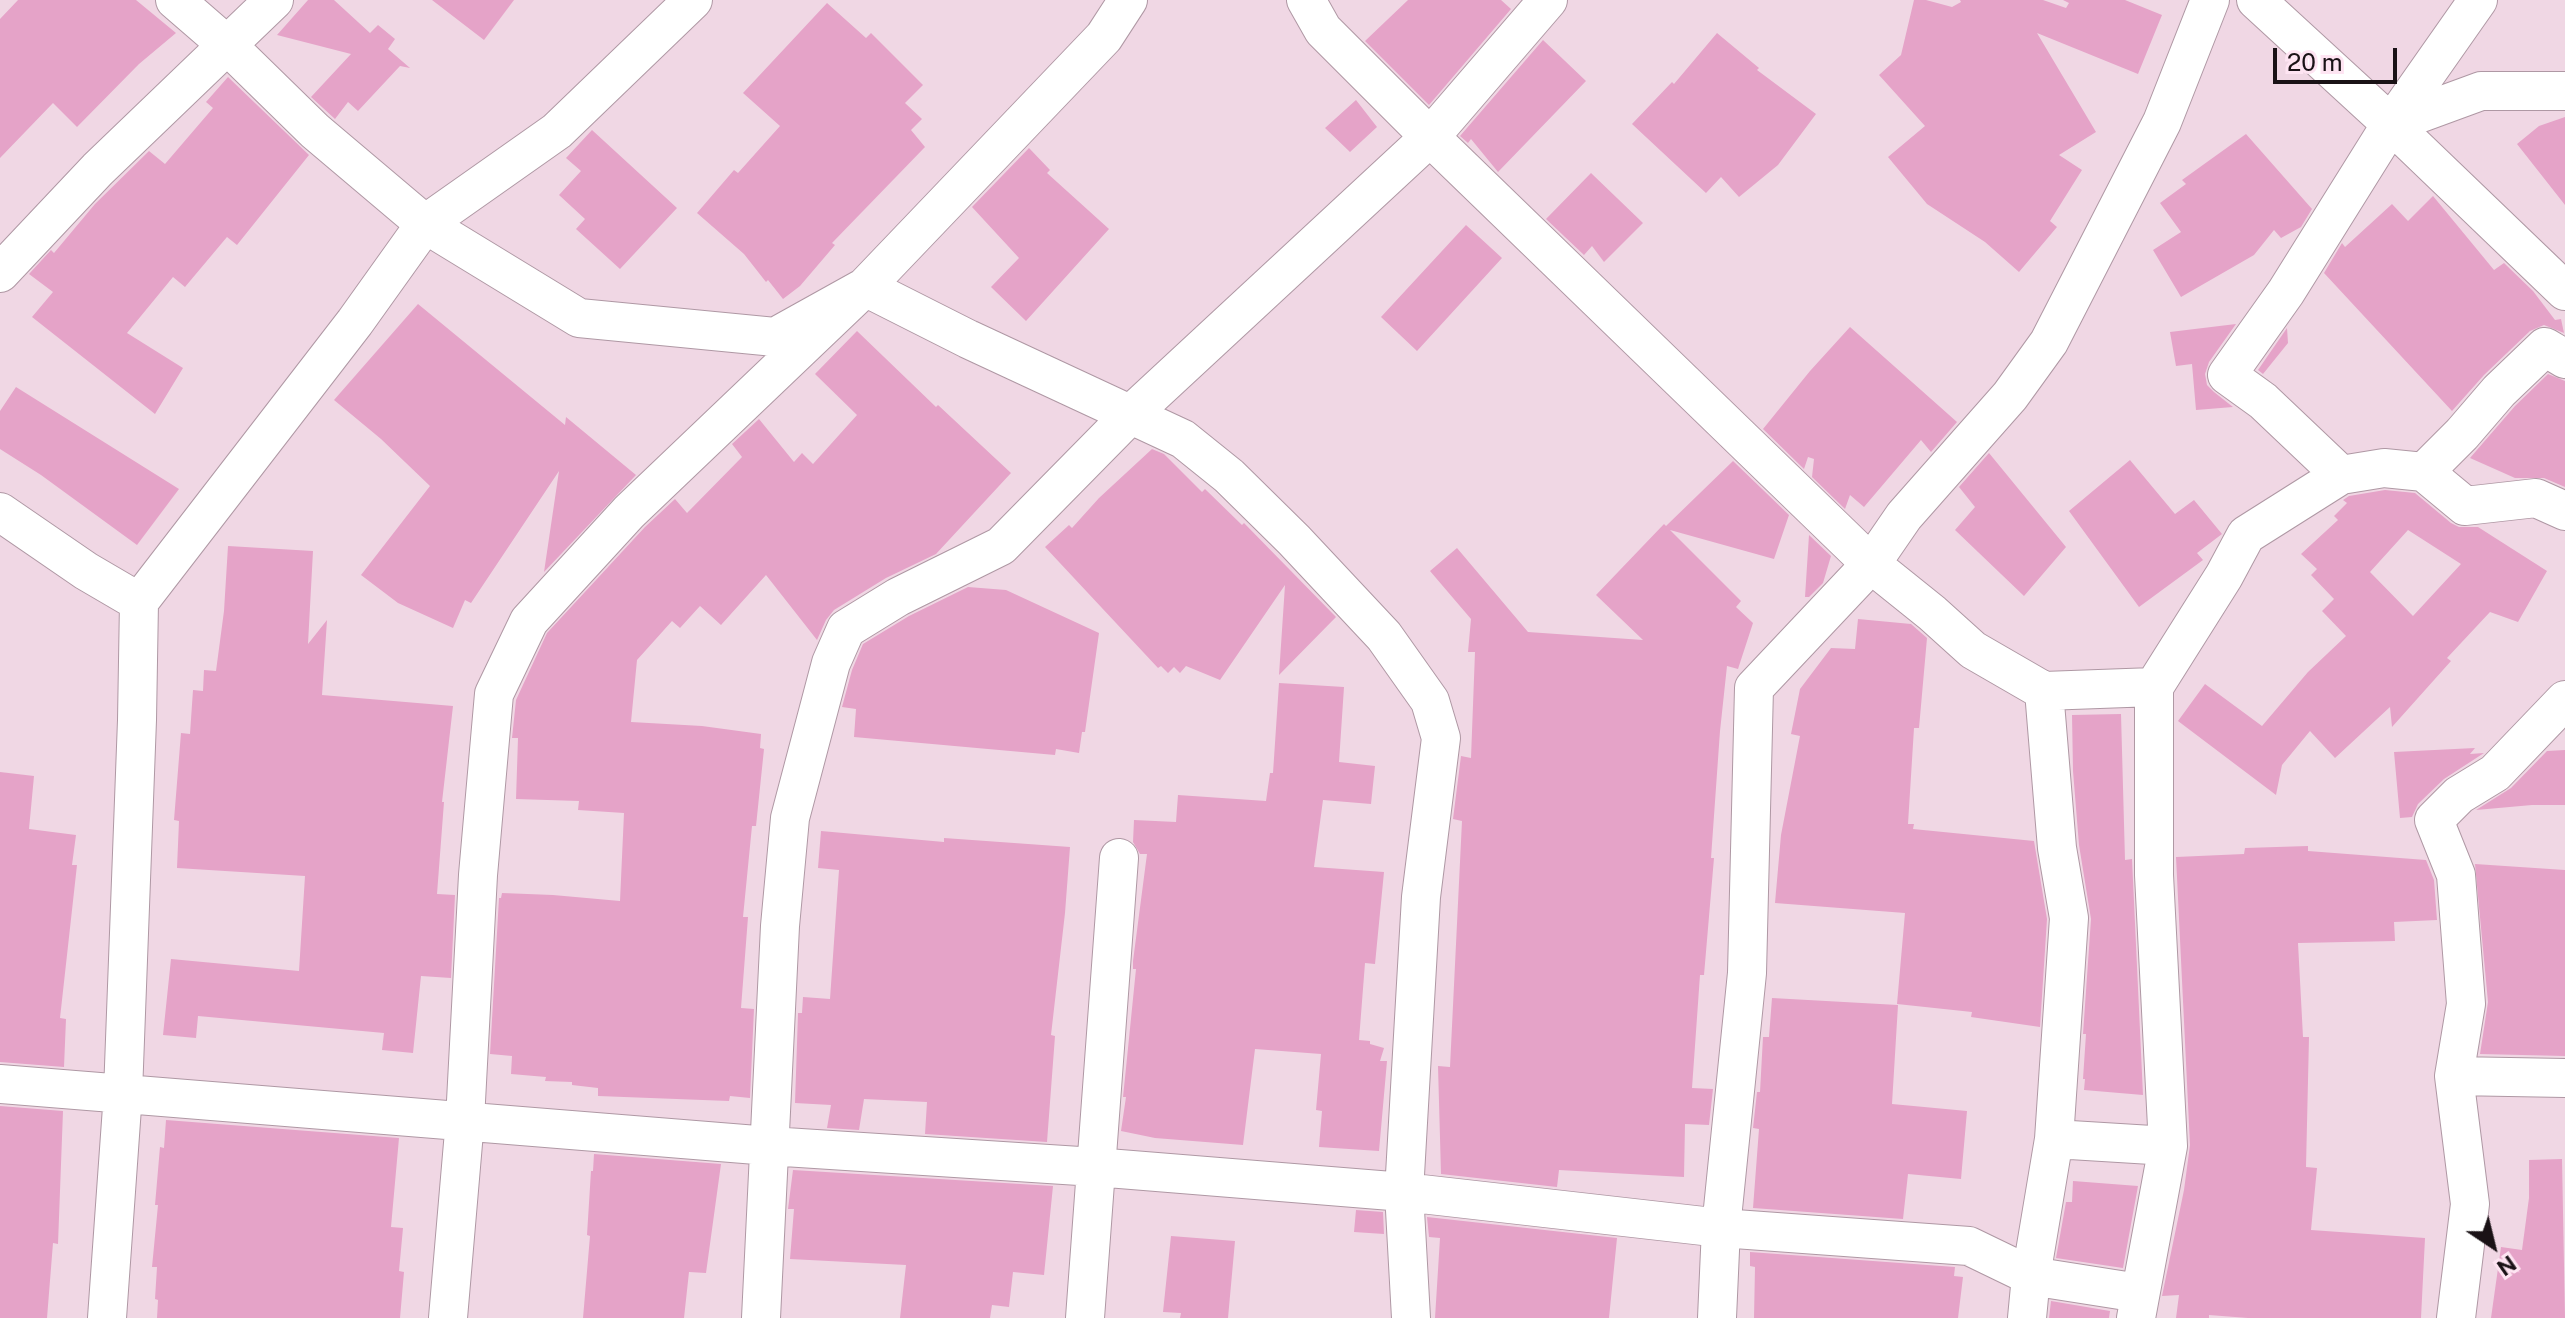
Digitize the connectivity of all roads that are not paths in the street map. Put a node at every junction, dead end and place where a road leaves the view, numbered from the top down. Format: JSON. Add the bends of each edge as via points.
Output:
{"nodes":[{"id":1,"x":175,"y":0,"type":"edge"},
{"id":2,"x":274,"y":0,"type":"edge"},
{"id":3,"x":693,"y":0,"type":"edge"},
{"id":4,"x":1128,"y":0,"type":"edge"},
{"id":5,"x":1306,"y":0,"type":"edge"},
{"id":6,"x":1548,"y":0,"type":"edge"},
{"id":7,"x":2210,"y":0,"type":"edge"},
{"id":8,"x":2256,"y":0,"type":"edge"},
{"id":9,"x":2478,"y":0,"type":"edge"},
{"id":10,"x":227,"y":45,"type":"junction"},
{"id":11,"x":2565,"y":91,"type":"edge"},
{"id":12,"x":2391,"y":124,"type":"junction"},
{"id":13,"x":1430,"y":137,"type":"junction"},
{"id":14,"x":425,"y":224,"type":"junction"},
{"id":15,"x":0,"y":273,"type":"edge"},
{"id":16,"x":865,"y":287,"type":"junction"},
{"id":17,"x":2565,"y":291,"type":"edge"},
{"id":18,"x":2565,"y":359,"type":"edge"},
{"id":19,"x":1129,"y":416,"type":"junction"},
{"id":20,"x":2424,"y":472,"type":"junction"},
{"id":21,"x":2341,"y":475,"type":"junction"},
{"id":22,"x":2565,"y":511,"type":"edge"},
{"id":23,"x":0,"y":512,"type":"edge"},
{"id":24,"x":1871,"y":564,"type":"junction"},
{"id":25,"x":139,"y":602,"type":"junction"},
{"id":26,"x":2154,"y":687,"type":"junction"},
{"id":27,"x":2044,"y":691,"type":"junction"},
{"id":28,"x":2565,"y":700,"type":"edge"},
{"id":29,"x":1119,"y":858,"type":"dead end"},
{"id":30,"x":2454,"y":1076,"type":"junction"},
{"id":31,"x":2565,"y":1078,"type":"edge"},
{"id":32,"x":0,"y":1084,"type":"edge"},
{"id":33,"x":123,"y":1093,"type":"junction"},
{"id":34,"x":465,"y":1120,"type":"junction"},
{"id":35,"x":2054,"y":1139,"type":"junction"},
{"id":36,"x":769,"y":1146,"type":"junction"},
{"id":37,"x":2168,"y":1146,"type":"junction"},
{"id":38,"x":1095,"y":1167,"type":"junction"},
{"id":39,"x":1404,"y":1192,"type":"junction"},
{"id":40,"x":1721,"y":1228,"type":"junction"},
{"id":41,"x":2031,"y":1276,"type":"junction"},
{"id":42,"x":2137,"y":1306,"type":"edge"},
{"id":43,"x":107,"y":1318,"type":"edge"},
{"id":44,"x":448,"y":1318,"type":"edge"},
{"id":45,"x":761,"y":1318,"type":"edge"},
{"id":46,"x":1085,"y":1318,"type":"edge"},
{"id":47,"x":1411,"y":1318,"type":"edge"},
{"id":48,"x":1717,"y":1318,"type":"edge"},
{"id":49,"x":2027,"y":1318,"type":"edge"},
{"id":50,"x":2456,"y":1318,"type":"edge"}],
"edges":[{"from":1,"to":10,"type":"street"},
{"from":2,"to":10,"type":"street"},
{"from":3,"to":14,"type":"street","via":[[557,131]]},
{"from":4,"to":16,"type":"street","via":[[1104,37]]},
{"from":5,"to":13,"type":"street","via":[[1323,30]]},
{"from":6,"to":13,"type":"street"},
{"from":7,"to":24,"type":"street","via":[[2162,122],[2049,342],[2010,396],[1904,516]]},
{"from":8,"to":12,"type":"street"},
{"from":9,"to":12,"type":"street"},
{"from":10,"to":14,"type":"street","via":[[315,131]]},
{"from":10,"to":15,"type":"street"},
{"from":11,"to":12,"type":"street","via":[[2481,91]]},
{"from":12,"to":17,"type":"street"},
{"from":12,"to":21,"type":"street","via":[[2227,375],[2263,401]]},
{"from":13,"to":19,"type":"street"},
{"from":13,"to":24,"type":"street"},
{"from":14,"to":16,"type":"street","via":[[579,318],[775,337]]},
{"from":14,"to":25,"type":"street"},
{"from":16,"to":19,"type":"street"},
{"from":16,"to":34,"type":"street","via":[[629,512],[529,621],[494,694]]},
{"from":18,"to":20,"type":"street","via":[[2545,347]]},
{"from":19,"to":36,"type":"street","via":[[1001,546],[846,629],[831,663],[790,818]]},
{"from":19,"to":39,"type":"street","via":[[1183,439],[1229,476],[1384,636],[1430,701],[1441,738],[1421,897]]},
{"from":20,"to":21,"type":"street","via":[[2384,468]]},
{"from":20,"to":22,"type":"street","via":[[2465,506],[2536,498]]},
{"from":21,"to":26,"type":"street","via":[[2246,535]]},
{"from":23,"to":25,"type":"street"},
{"from":24,"to":27,"type":"street","via":[[1973,650]]},
{"from":24,"to":40,"type":"street","via":[[1754,688],[1747,973]]},
{"from":25,"to":33,"type":"street"},
{"from":26,"to":27,"type":"street"},
{"from":26,"to":37,"type":"street","via":[[2154,875]]},
{"from":27,"to":35,"type":"street","via":[[2057,848],[2069,918]]},
{"from":28,"to":30,"type":"street","via":[[2495,773],[2459,795],[2434,820],[2456,875],[2466,1004]]},
{"from":29,"to":38,"type":"street"},
{"from":30,"to":31,"type":"street"},
{"from":30,"to":50,"type":"street","via":[[2470,1204]]},
{"from":32,"to":33,"type":"street"},
{"from":33,"to":34,"type":"street"},
{"from":33,"to":43,"type":"street"},
{"from":34,"to":36,"type":"street"},
{"from":34,"to":44,"type":"street"},
{"from":35,"to":37,"type":"street"},
{"from":35,"to":41,"type":"street"},
{"from":36,"to":38,"type":"street"},
{"from":36,"to":45,"type":"street"},
{"from":37,"to":42,"type":"street"},
{"from":38,"to":39,"type":"street"},
{"from":38,"to":46,"type":"street"},
{"from":39,"to":40,"type":"street"},
{"from":39,"to":47,"type":"street"},
{"from":40,"to":41,"type":"street","via":[[1969,1246]]},
{"from":40,"to":48,"type":"street"},
{"from":41,"to":42,"type":"street"},
{"from":41,"to":49,"type":"street"}]}
